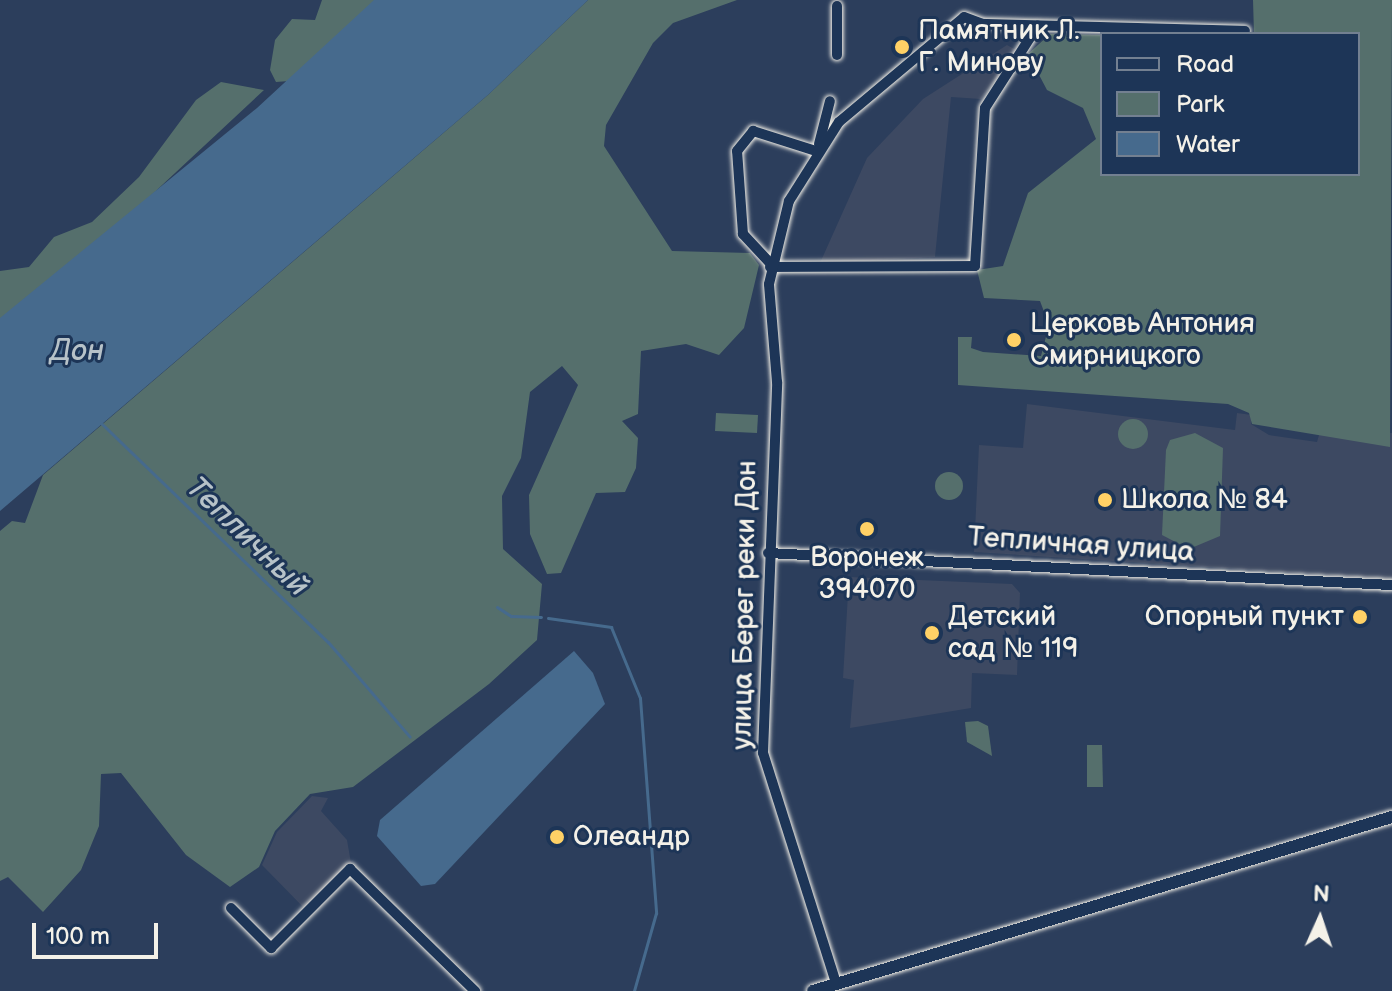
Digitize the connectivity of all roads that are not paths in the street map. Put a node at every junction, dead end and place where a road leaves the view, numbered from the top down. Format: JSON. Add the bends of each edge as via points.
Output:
{"nodes":[{"id":1,"x":837,"y":6,"type":"dead end"},
{"id":2,"x":1038,"y":25,"type":"junction"},
{"id":3,"x":1245,"y":31,"type":"dead end"},
{"id":4,"x":837,"y":55,"type":"dead end"},
{"id":5,"x":830,"y":101,"type":"dead end"},
{"id":6,"x":817,"y":148,"type":"junction"},
{"id":7,"x":770,"y":265,"type":"junction"},
{"id":8,"x":768,"y":553,"type":"junction"},
{"id":9,"x":1392,"y":585,"type":"edge"},
{"id":10,"x":1392,"y":817,"type":"edge"},
{"id":11,"x":231,"y":908,"type":"dead end"},
{"id":12,"x":836,"y":983,"type":"junction"},
{"id":13,"x":475,"y":991,"type":"edge"},
{"id":14,"x":813,"y":991,"type":"edge"}],
"edges":[{"from":1,"to":4,"type":"street"},
{"from":2,"to":3,"type":"street"},
{"from":2,"to":6,"type":"street","name":"улица Берег реки Дон","via":[[964,17],[938,32]]},
{"from":2,"to":7,"type":"street","via":[[985,108],[975,266]]},
{"from":5,"to":6,"type":"street"},
{"from":6,"to":7,"type":"street","name":"улица Берег реки Дон","via":[[789,201]]},
{"from":6,"to":7,"type":"street","via":[[753,131],[737,151],[743,234]]},
{"from":7,"to":8,"type":"street","name":"улица Берег реки Дон","via":[[777,382]]},
{"from":8,"to":9,"type":"street","name":"Тепличная улица"},
{"from":8,"to":12,"type":"street","name":"улица Берег реки Дон","via":[[763,753]]},
{"from":10,"to":12,"type":"street"},
{"from":11,"to":13,"type":"street","via":[[271,948],[350,869]]},
{"from":12,"to":14,"type":"street"}]}
